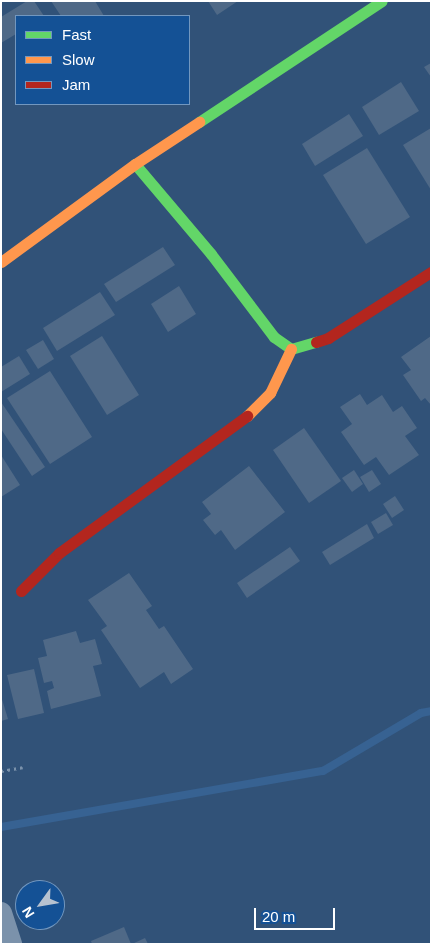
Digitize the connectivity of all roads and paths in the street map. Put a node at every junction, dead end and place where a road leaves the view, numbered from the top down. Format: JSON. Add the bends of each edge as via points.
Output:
{"nodes":[{"id":1,"x":382,"y":1,"type":"edge"},
{"id":2,"x":135,"y":164,"type":"junction"},
{"id":3,"x":1,"y":262,"type":"edge"},
{"id":4,"x":431,"y":272,"type":"edge"},
{"id":5,"x":291,"y":349,"type":"junction"},
{"id":6,"x":21,"y":590,"type":"dead end"},
{"id":7,"x":23,"y":767,"type":"dead end"},
{"id":8,"x":1,"y":771,"type":"edge"},
{"id":9,"x":1,"y":912,"type":"edge"},
{"id":10,"x":11,"y":944,"type":"edge"}],
"edges":[{"from":1,"to":2,"type":"street"},
{"from":2,"to":3,"type":"street"},
{"from":2,"to":5,"type":"street","via":[[211,254],[274,337]]},
{"from":4,"to":5,"type":"street","via":[[328,338]]},
{"from":5,"to":6,"type":"street","via":[[270,393],[239,424],[59,553]]},
{"from":7,"to":8,"type":"path"},
{"from":9,"to":10,"type":"street"}]}
